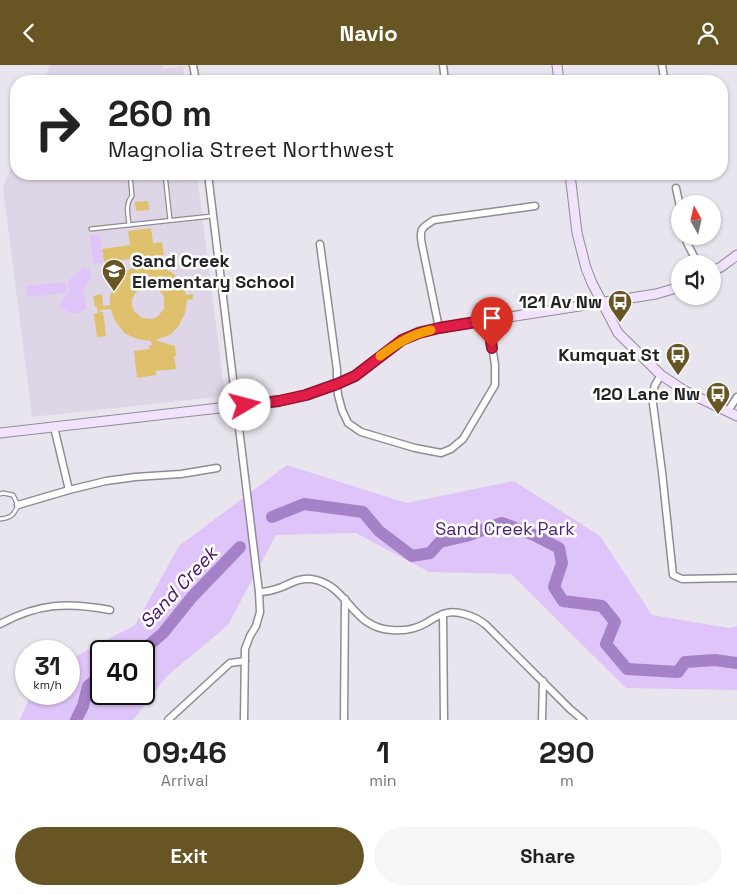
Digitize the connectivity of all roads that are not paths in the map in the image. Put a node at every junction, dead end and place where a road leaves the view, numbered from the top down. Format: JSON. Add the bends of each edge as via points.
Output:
{"nodes":[{"id":1,"x":131,"y":180,"type":"edge"},
{"id":2,"x":166,"y":180,"type":"edge"},
{"id":3,"x":209,"y":180,"type":"edge"},
{"id":4,"x":571,"y":180,"type":"edge"},
{"id":5,"x":676,"y":188,"type":"dead end"},
{"id":6,"x":677,"y":195,"type":"edge"},
{"id":7,"x":536,"y":206,"type":"dead end"},
{"id":8,"x":213,"y":216,"type":"junction"},
{"id":9,"x":170,"y":220,"type":"junction"},
{"id":10,"x":129,"y":225,"type":"junction"},
{"id":11,"x":91,"y":229,"type":"dead end"},
{"id":12,"x":320,"y":244,"type":"dead end"},
{"id":13,"x":737,"y":255,"type":"edge"},
{"id":14,"x":721,"y":267,"type":"edge"},
{"id":15,"x":671,"y":290,"type":"edge"},
{"id":16,"x":602,"y":303,"type":"junction"},
{"id":17,"x":488,"y":320,"type":"junction"},
{"id":18,"x":439,"y":328,"type":"junction"},
{"id":19,"x":661,"y":375,"type":"junction"},
{"id":20,"x":337,"y":384,"type":"junction"},
{"id":21,"x":737,"y":397,"type":"edge"},
{"id":22,"x":237,"y":406,"type":"junction"},
{"id":23,"x":728,"y":411,"type":"junction"},
{"id":24,"x":737,"y":416,"type":"edge"},
{"id":25,"x":54,"y":427,"type":"junction"},
{"id":26,"x":0,"y":433,"type":"edge"},
{"id":27,"x":217,"y":468,"type":"dead end"},
{"id":28,"x":69,"y":490,"type":"junction"},
{"id":29,"x":0,"y":494,"type":"edge"},
{"id":30,"x":18,"y":505,"type":"junction"},
{"id":31,"x":0,"y":519,"type":"edge"},
{"id":32,"x":737,"y":578,"type":"edge"},
{"id":33,"x":259,"y":592,"type":"junction"},
{"id":34,"x":345,"y":599,"type":"junction"},
{"id":35,"x":110,"y":611,"type":"dead end"},
{"id":36,"x":443,"y":614,"type":"junction"},
{"id":37,"x":0,"y":623,"type":"edge"},
{"id":38,"x":245,"y":661,"type":"junction"},
{"id":39,"x":542,"y":681,"type":"junction"},
{"id":40,"x":168,"y":720,"type":"edge"},
{"id":41,"x":244,"y":720,"type":"edge"},
{"id":42,"x":344,"y":720,"type":"edge"},
{"id":43,"x":444,"y":720,"type":"edge"},
{"id":44,"x":542,"y":720,"type":"edge"},
{"id":45,"x":583,"y":720,"type":"edge"}],
"edges":[{"from":1,"to":10,"type":"lane","via":[[132,196],[127,205]]},
{"from":2,"to":9,"type":"lane"},
{"from":3,"to":8,"type":"street"},
{"from":4,"to":16,"type":"street","via":[[586,268]]},
{"from":5,"to":6,"type":"street"},
{"from":7,"to":18,"type":"street","via":[[434,220],[423,227],[420,235]]},
{"from":8,"to":9,"type":"lane"},
{"from":8,"to":22,"type":"street"},
{"from":9,"to":10,"type":"lane"},
{"from":10,"to":11,"type":"lane"},
{"from":12,"to":20,"type":"street"},
{"from":13,"to":14,"type":"street"},
{"from":15,"to":16,"type":"street"},
{"from":16,"to":17,"type":"street"},
{"from":16,"to":19,"type":"street","via":[[618,333]]},
{"from":17,"to":18,"type":"street"},
{"from":17,"to":20,"type":"street","via":[[495,385],[463,439],[451,449],[441,453],[415,448],[361,431],[348,423]]},
{"from":18,"to":20,"type":"street","via":[[402,340],[355,376]]},
{"from":19,"to":23,"type":"street","via":[[685,391]]},
{"from":19,"to":32,"type":"street","via":[[652,396],[673,575],[682,579]]},
{"from":20,"to":22,"type":"street","via":[[279,401]]},
{"from":21,"to":23,"type":"street"},
{"from":22,"to":25,"type":"street"},
{"from":22,"to":33,"type":"street"},
{"from":23,"to":24,"type":"street"},
{"from":25,"to":26,"type":"street"},
{"from":25,"to":28,"type":"street"},
{"from":27,"to":28,"type":"street","via":[[93,483]]},
{"from":28,"to":30,"type":"street"},
{"from":29,"to":30,"type":"lane","via":[[13,495]]},
{"from":30,"to":31,"type":"lane","via":[[11,517]]},
{"from":33,"to":34,"type":"street","via":[[310,579],[326,584]]},
{"from":33,"to":38,"type":"street","via":[[260,612],[245,649]]},
{"from":34,"to":36,"type":"street","via":[[362,619],[378,628],[390,630],[412,629]]},
{"from":34,"to":42,"type":"street"},
{"from":35,"to":37,"type":"street","via":[[78,605],[47,606]]},
{"from":36,"to":39,"type":"street","via":[[459,613],[481,621]]},
{"from":36,"to":43,"type":"street"},
{"from":38,"to":40,"type":"street","via":[[230,663]]},
{"from":38,"to":41,"type":"street"},
{"from":39,"to":44,"type":"street"},
{"from":39,"to":45,"type":"street"}]}
